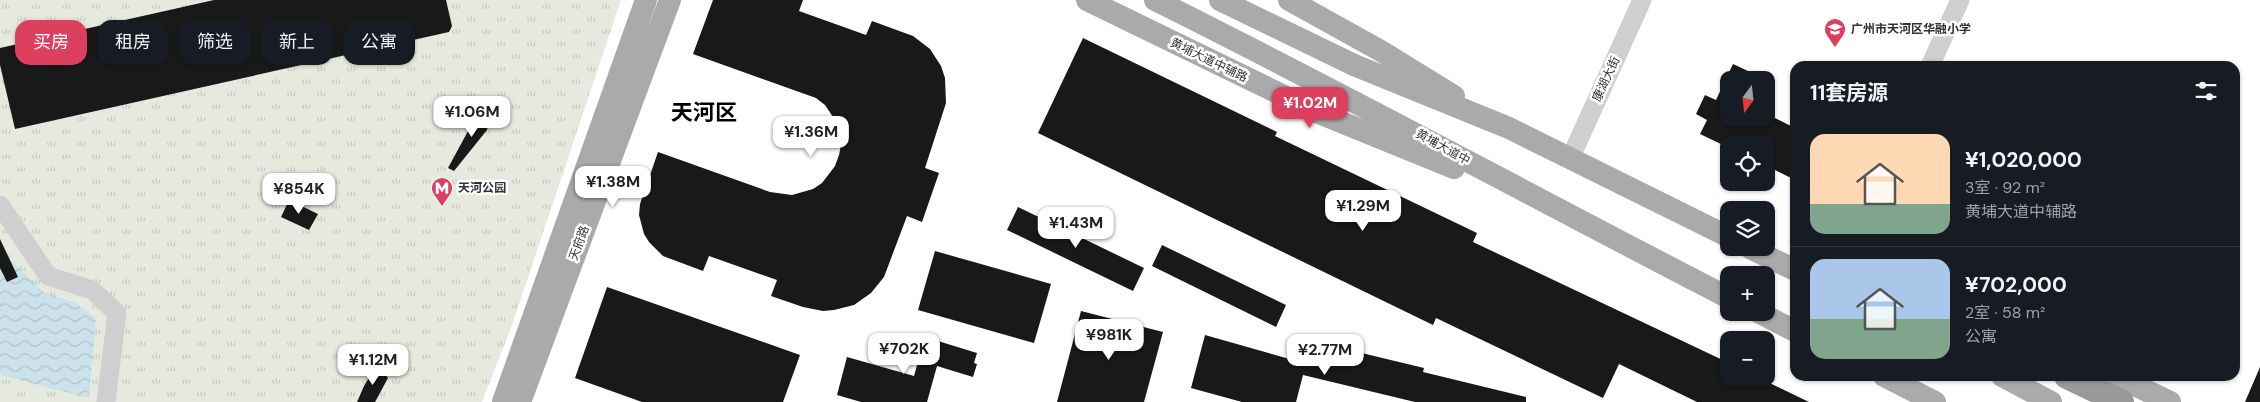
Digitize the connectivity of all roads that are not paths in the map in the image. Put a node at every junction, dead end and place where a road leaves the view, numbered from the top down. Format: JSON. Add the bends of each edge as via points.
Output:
{"nodes":[{"id":1,"x":646,"y":0,"type":"edge"},
{"id":2,"x":670,"y":0,"type":"edge"},
{"id":3,"x":1087,"y":0,"type":"edge"},
{"id":4,"x":1155,"y":0,"type":"edge"},
{"id":5,"x":1220,"y":0,"type":"edge"},
{"id":6,"x":1289,"y":0,"type":"edge"},
{"id":7,"x":1642,"y":0,"type":"edge"},
{"id":8,"x":1960,"y":0,"type":"edge"},
{"id":9,"x":1932,"y":61,"type":"edge"},
{"id":10,"x":1509,"y":128,"type":"junction"},
{"id":11,"x":1570,"y":159,"type":"junction"},
{"id":12,"x":0,"y":205,"type":"edge"},
{"id":13,"x":1555,"y":208,"type":"junction"},
{"id":14,"x":1720,"y":233,"type":"edge"},
{"id":15,"x":1766,"y":256,"type":"edge"},
{"id":16,"x":1790,"y":268,"type":"edge"},
{"id":17,"x":1720,"y":293,"type":"edge"},
{"id":18,"x":1775,"y":321,"type":"edge"},
{"id":19,"x":1790,"y":328,"type":"edge"},
{"id":20,"x":1894,"y":381,"type":"edge"},
{"id":21,"x":2011,"y":381,"type":"edge"},
{"id":22,"x":2083,"y":381,"type":"edge"},
{"id":23,"x":2117,"y":392,"type":"edge"},
{"id":24,"x":106,"y":402,"type":"edge"},
{"id":25,"x":503,"y":402,"type":"edge"},
{"id":26,"x":520,"y":402,"type":"edge"},
{"id":27,"x":1935,"y":402,"type":"edge"},
{"id":28,"x":2051,"y":402,"type":"edge"},
{"id":29,"x":2170,"y":402,"type":"edge"}],
"edges":[{"from":1,"to":25,"type":"main road","name":"天府路"},
{"from":2,"to":26,"type":"main road","name":"天府路"},
{"from":3,"to":13,"type":"main road","name":"黄埔大道中辅路","via":[[1319,113]]},
{"from":4,"to":13,"type":"main road","name":"黄埔大道中","via":[[1409,129]]},
{"from":5,"to":10,"type":"main road","via":[[1354,65]]},
{"from":6,"to":10,"type":"main road"},
{"from":7,"to":11,"type":"street","name":"康湖大街"},
{"from":8,"to":9,"type":"street"},
{"from":10,"to":11,"type":"main road"},
{"from":11,"to":14,"type":"main road"},
{"from":12,"to":24,"type":"street","via":[[48,276],[92,290],[117,313]]},
{"from":13,"to":17,"type":"main road","name":"黄埔大道中"},
{"from":15,"to":16,"type":"main road"},
{"from":18,"to":19,"type":"main road"},
{"from":20,"to":27,"type":"main road"},
{"from":21,"to":28,"type":"main road"},
{"from":22,"to":23,"type":"highway"},
{"from":23,"to":29,"type":"main road"}]}
